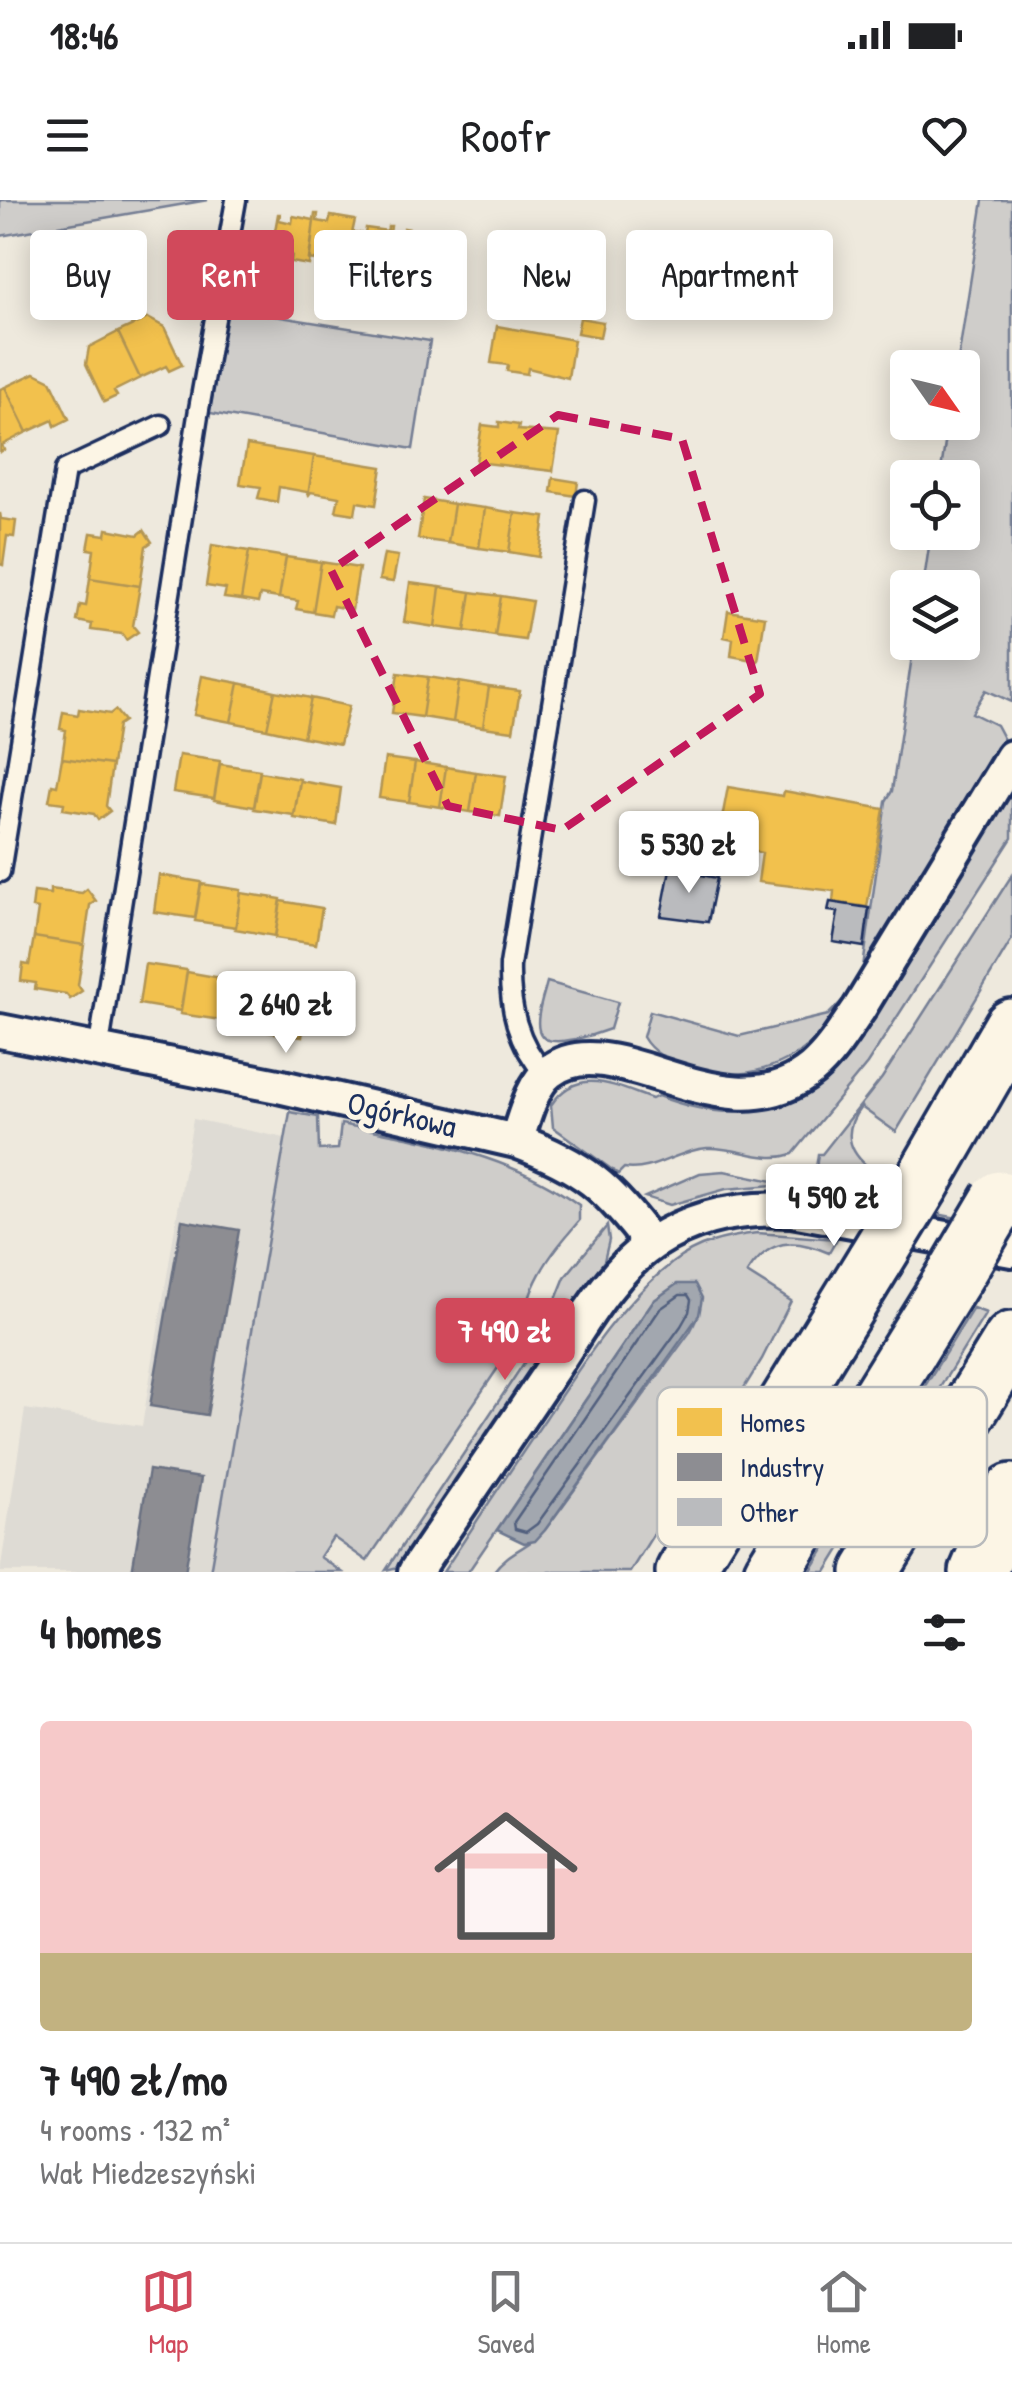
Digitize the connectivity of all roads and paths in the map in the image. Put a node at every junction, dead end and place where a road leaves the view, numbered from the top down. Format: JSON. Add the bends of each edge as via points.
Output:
{"nodes":[{"id":1,"x":236,"y":200,"type":"edge"},
{"id":2,"x":161,"y":425,"type":"dead end"},
{"id":3,"x":586,"y":500,"type":"dead end"},
{"id":4,"x":1012,"y":758,"type":"edge"},
{"id":5,"x":0,"y":872,"type":"edge"},
{"id":6,"x":1012,"y":1026,"type":"edge"},
{"id":7,"x":0,"y":1030,"type":"edge"},
{"id":8,"x":98,"y":1052,"type":"junction"},
{"id":9,"x":545,"y":1074,"type":"junction"},
{"id":10,"x":516,"y":1141,"type":"junction"},
{"id":11,"x":1008,"y":1209,"type":"edge"},
{"id":12,"x":651,"y":1244,"type":"junction"},
{"id":13,"x":1012,"y":1340,"type":"edge"},
{"id":14,"x":798,"y":1387,"type":"edge"},
{"id":15,"x":886,"y":1387,"type":"edge"},
{"id":16,"x":983,"y":1387,"type":"edge"},
{"id":17,"x":1012,"y":1492,"type":"edge"},
{"id":18,"x":698,"y":1547,"type":"edge"},
{"id":19,"x":787,"y":1547,"type":"edge"},
{"id":20,"x":885,"y":1547,"type":"edge"},
{"id":21,"x":415,"y":1572,"type":"edge"},
{"id":22,"x":681,"y":1572,"type":"edge"},
{"id":23,"x":772,"y":1572,"type":"edge"},
{"id":24,"x":870,"y":1572,"type":"edge"},
{"id":25,"x":978,"y":1572,"type":"edge"}],
"edges":[{"from":1,"to":8,"type":"lane"},
{"from":2,"to":5,"type":"lane","via":[[65,470]]},
{"from":3,"to":9,"type":"lane","via":[[510,965],[514,1020]]},
{"from":4,"to":9,"type":"street","via":[[859,1009],[810,1070],[768,1090],[739,1093],[704,1090],[592,1058]]},
{"from":6,"to":14,"type":"highway","bridge":true},
{"from":7,"to":8,"type":"street","name":"Ogórkowa"},
{"from":8,"to":10,"type":"street","name":"Ogórkowa"},
{"from":9,"to":10,"type":"street"},
{"from":10,"to":12,"type":"street","name":"Ogórkowa","via":[[592,1177]]},
{"from":11,"to":12,"type":"street","via":[[764,1208],[698,1220]]},
{"from":11,"to":15,"type":"highway","bridge":true,"via":[[954,1277]]},
{"from":12,"to":21,"type":"street","via":[[590,1314]]},
{"from":13,"to":16,"type":"highway"},
{"from":17,"to":25,"type":"highway"},
{"from":18,"to":22,"type":"highway","bridge":true},
{"from":19,"to":23,"type":"highway","bridge":true},
{"from":20,"to":24,"type":"highway"}]}
